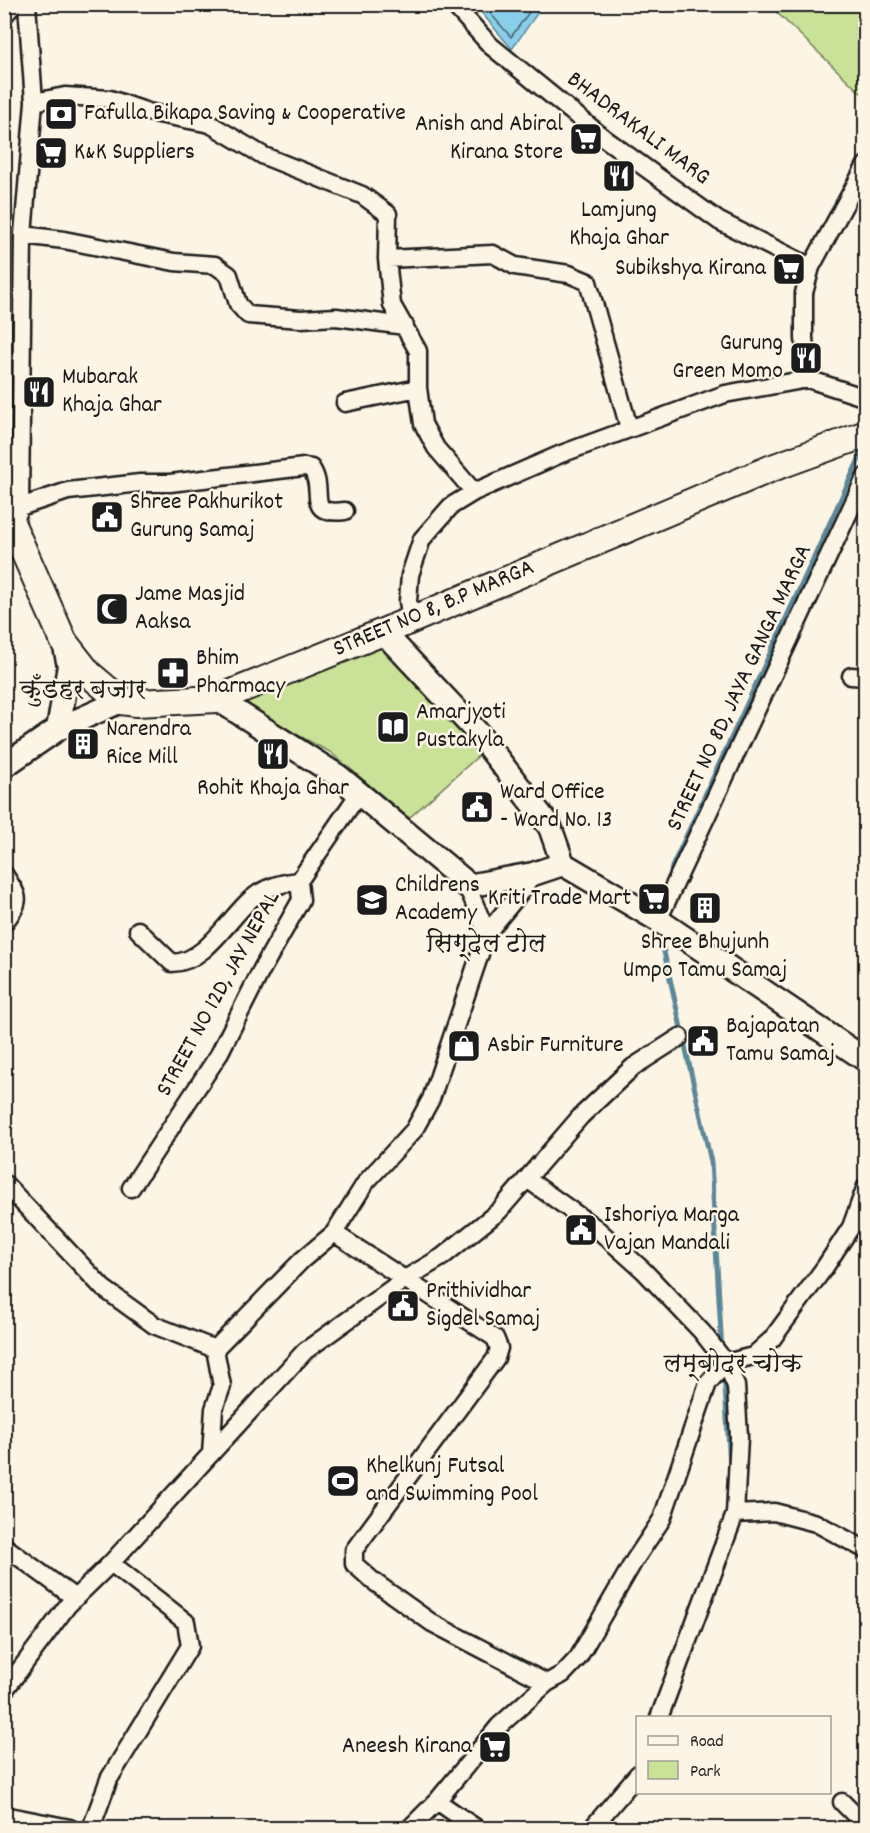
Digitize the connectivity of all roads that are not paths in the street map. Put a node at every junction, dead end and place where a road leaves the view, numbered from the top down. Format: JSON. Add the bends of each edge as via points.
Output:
{"nodes":[{"id":1,"x":10,"y":4,"type":"edge"},
{"id":2,"x":27,"y":4,"type":"edge"},
{"id":3,"x":453,"y":4,"type":"edge"},
{"id":4,"x":4,"y":11,"type":"edge"},
{"id":5,"x":34,"y":102,"type":"junction"},
{"id":6,"x":866,"y":165,"type":"edge"},
{"id":7,"x":23,"y":235,"type":"junction"},
{"id":8,"x":387,"y":259,"type":"junction"},
{"id":9,"x":811,"y":267,"type":"junction"},
{"id":10,"x":405,"y":326,"type":"junction"},
{"id":11,"x":808,"y":379,"type":"junction"},
{"id":12,"x":418,"y":388,"type":"junction"},
{"id":13,"x":866,"y":398,"type":"edge"},
{"id":14,"x":345,"y":403,"type":"dead end"},
{"id":15,"x":629,"y":428,"type":"junction"},
{"id":16,"x":866,"y":434,"type":"edge"},
{"id":17,"x":866,"y":476,"type":"edge"},
{"id":18,"x":474,"y":492,"type":"junction"},
{"id":19,"x":345,"y":511,"type":"dead end"},
{"id":20,"x":12,"y":516,"type":"edge"},
{"id":21,"x":411,"y":620,"type":"junction"},
{"id":22,"x":383,"y":632,"type":"junction"},
{"id":23,"x":64,"y":642,"type":"junction"},
{"id":24,"x":218,"y":699,"type":"junction"},
{"id":25,"x":121,"y":700,"type":"junction"},
{"id":26,"x":58,"y":729,"type":"junction"},
{"id":27,"x":4,"y":766,"type":"edge"},
{"id":28,"x":360,"y":792,"type":"junction"},
{"id":29,"x":563,"y":864,"type":"junction"},
{"id":30,"x":4,"y":874,"type":"edge"},
{"id":31,"x":533,"y":874,"type":"junction"},
{"id":32,"x":299,"y":881,"type":"junction"},
{"id":33,"x":468,"y":886,"type":"junction"},
{"id":34,"x":658,"y":920,"type":"junction"},
{"id":35,"x":4,"y":923,"type":"edge"},
{"id":36,"x":138,"y":930,"type":"dead end"},
{"id":37,"x":486,"y":933,"type":"junction"},
{"id":38,"x":680,"y":1037,"type":"dead end"},
{"id":39,"x":866,"y":1060,"type":"edge"},
{"id":40,"x":526,"y":1179,"type":"junction"},
{"id":41,"x":4,"y":1183,"type":"edge"},
{"id":42,"x":866,"y":1186,"type":"edge"},
{"id":43,"x":131,"y":1188,"type":"dead end"},
{"id":44,"x":334,"y":1233,"type":"junction"},
{"id":45,"x":405,"y":1279,"type":"junction"},
{"id":46,"x":215,"y":1349,"type":"junction"},
{"id":47,"x":726,"y":1363,"type":"junction"},
{"id":48,"x":211,"y":1454,"type":"junction"},
{"id":49,"x":735,"y":1514,"type":"junction"},
{"id":50,"x":4,"y":1546,"type":"edge"},
{"id":51,"x":866,"y":1550,"type":"edge"},
{"id":52,"x":111,"y":1563,"type":"junction"},
{"id":53,"x":75,"y":1598,"type":"junction"},
{"id":54,"x":547,"y":1683,"type":"junction"},
{"id":55,"x":4,"y":1691,"type":"edge"},
{"id":56,"x":660,"y":1716,"type":"edge"},
{"id":57,"x":636,"y":1776,"type":"edge"},
{"id":58,"x":437,"y":1801,"type":"junction"},
{"id":59,"x":842,"y":1802,"type":"dead end"},
{"id":60,"x":4,"y":1815,"type":"edge"},
{"id":61,"x":70,"y":1828,"type":"edge"},
{"id":62,"x":91,"y":1828,"type":"edge"},
{"id":63,"x":410,"y":1828,"type":"edge"},
{"id":64,"x":476,"y":1828,"type":"edge"},
{"id":65,"x":592,"y":1828,"type":"edge"},
{"id":66,"x":865,"y":1828,"type":"edge"}],
"edges":[{"from":1,"to":4,"type":"street"},
{"from":2,"to":5,"type":"street"},
{"from":3,"to":9,"type":"street","name":"BHADRAKALI MARG","via":[[492,46],[604,138],[719,221]]},
{"from":5,"to":7,"type":"street"},
{"from":5,"to":8,"type":"street","via":[[65,96],[110,99],[210,124],[264,156],[362,195],[388,214]]},
{"from":6,"to":9,"type":"street"},
{"from":7,"to":10,"type":"street","via":[[174,262],[215,265],[229,275],[238,303],[248,315],[336,317]]},
{"from":7,"to":20,"type":"street"},
{"from":8,"to":10,"type":"street","via":[[392,305]]},
{"from":8,"to":15,"type":"street","via":[[493,254],[515,266],[569,273],[588,282]]},
{"from":9,"to":11,"type":"street","via":[[804,293]]},
{"from":10,"to":12,"type":"street","via":[[418,351]]},
{"from":11,"to":13,"type":"street"},
{"from":11,"to":15,"type":"street","via":[[725,393]]},
{"from":12,"to":14,"type":"street"},
{"from":12,"to":18,"type":"street","via":[[423,424],[436,448]]},
{"from":15,"to":18,"type":"street"},
{"from":16,"to":21,"type":"main road","name":"STREET NO 8, B.P MARGA","via":[[762,472]]},
{"from":17,"to":34,"type":"street","name":"STREET NO 8D, JAYA GANGA MARGA"},
{"from":18,"to":21,"type":"street","via":[[451,506],[422,539],[410,575]]},
{"from":19,"to":20,"type":"street","via":[[322,510],[315,475],[304,467],[68,491]]},
{"from":20,"to":23,"type":"main road"},
{"from":21,"to":22,"type":"main road","name":"STREET NO 8, B.P MARGA"},
{"from":22,"to":24,"type":"main road","name":"STREET NO 8, B.P MARGA"},
{"from":22,"to":29,"type":"street","via":[[477,732],[550,827]]},
{"from":23,"to":25,"type":"main road","via":[[89,674]]},
{"from":23,"to":26,"type":"street","via":[[69,666]]},
{"from":24,"to":25,"type":"main road","name":"STREET NO 8, B.P MARGA","via":[[137,703]]},
{"from":24,"to":28,"type":"street"},
{"from":25,"to":26,"type":"street","name":"STREET NO 8, B.P MARGA"},
{"from":26,"to":27,"type":"street","name":"STREET NO 8, B.P MARGA"},
{"from":28,"to":32,"type":"street","name":"STREET NO 12D, JAY NEPAL"},
{"from":28,"to":33,"type":"street"},
{"from":29,"to":31,"type":"street"},
{"from":29,"to":34,"type":"street"},
{"from":30,"to":35,"type":"street","via":[[17,894],[17,906]]},
{"from":31,"to":33,"type":"street"},
{"from":31,"to":37,"type":"street"},
{"from":32,"to":36,"type":"street","via":[[278,883],[252,898],[197,956],[182,963],[172,963]]},
{"from":32,"to":43,"type":"street","name":"STREET NO 12D, JAY NEPAL","via":[[301,900],[218,1056]]},
{"from":33,"to":37,"type":"street"},
{"from":34,"to":39,"type":"street"},
{"from":37,"to":44,"type":"street","via":[[431,1099],[414,1130],[366,1182]]},
{"from":38,"to":40,"type":"street","via":[[633,1067],[581,1116]]},
{"from":40,"to":45,"type":"street","via":[[499,1211],[442,1257]]},
{"from":40,"to":47,"type":"street","via":[[596,1228],[620,1250],[702,1332]]},
{"from":41,"to":46,"type":"street","via":[[104,1288],[154,1325]]},
{"from":42,"to":47,"type":"street","via":[[851,1227],[772,1338],[753,1356]]},
{"from":44,"to":45,"type":"street"},
{"from":44,"to":46,"type":"street","via":[[302,1260]]},
{"from":45,"to":48,"type":"street","via":[[305,1351]]},
{"from":45,"to":54,"type":"street","via":[[495,1338],[499,1348],[496,1358],[354,1550],[354,1564],[432,1623]]},
{"from":46,"to":48,"type":"street","via":[[222,1386],[214,1409]]},
{"from":47,"to":49,"type":"street","via":[[736,1386],[739,1437]]},
{"from":47,"to":54,"type":"street","via":[[708,1383],[662,1519],[578,1658],[563,1674]]},
{"from":48,"to":52,"type":"street"},
{"from":49,"to":51,"type":"street","via":[[774,1512],[816,1523]]},
{"from":49,"to":56,"type":"street"},
{"from":50,"to":53,"type":"street"},
{"from":52,"to":53,"type":"street"},
{"from":52,"to":62,"type":"street","via":[[186,1622],[190,1646],[109,1779]]},
{"from":53,"to":55,"type":"street"},
{"from":54,"to":58,"type":"street","via":[[499,1725]]},
{"from":57,"to":65,"type":"street"},
{"from":58,"to":63,"type":"street"},
{"from":58,"to":64,"type":"street"},
{"from":59,"to":66,"type":"street"},
{"from":60,"to":61,"type":"street"}]}
